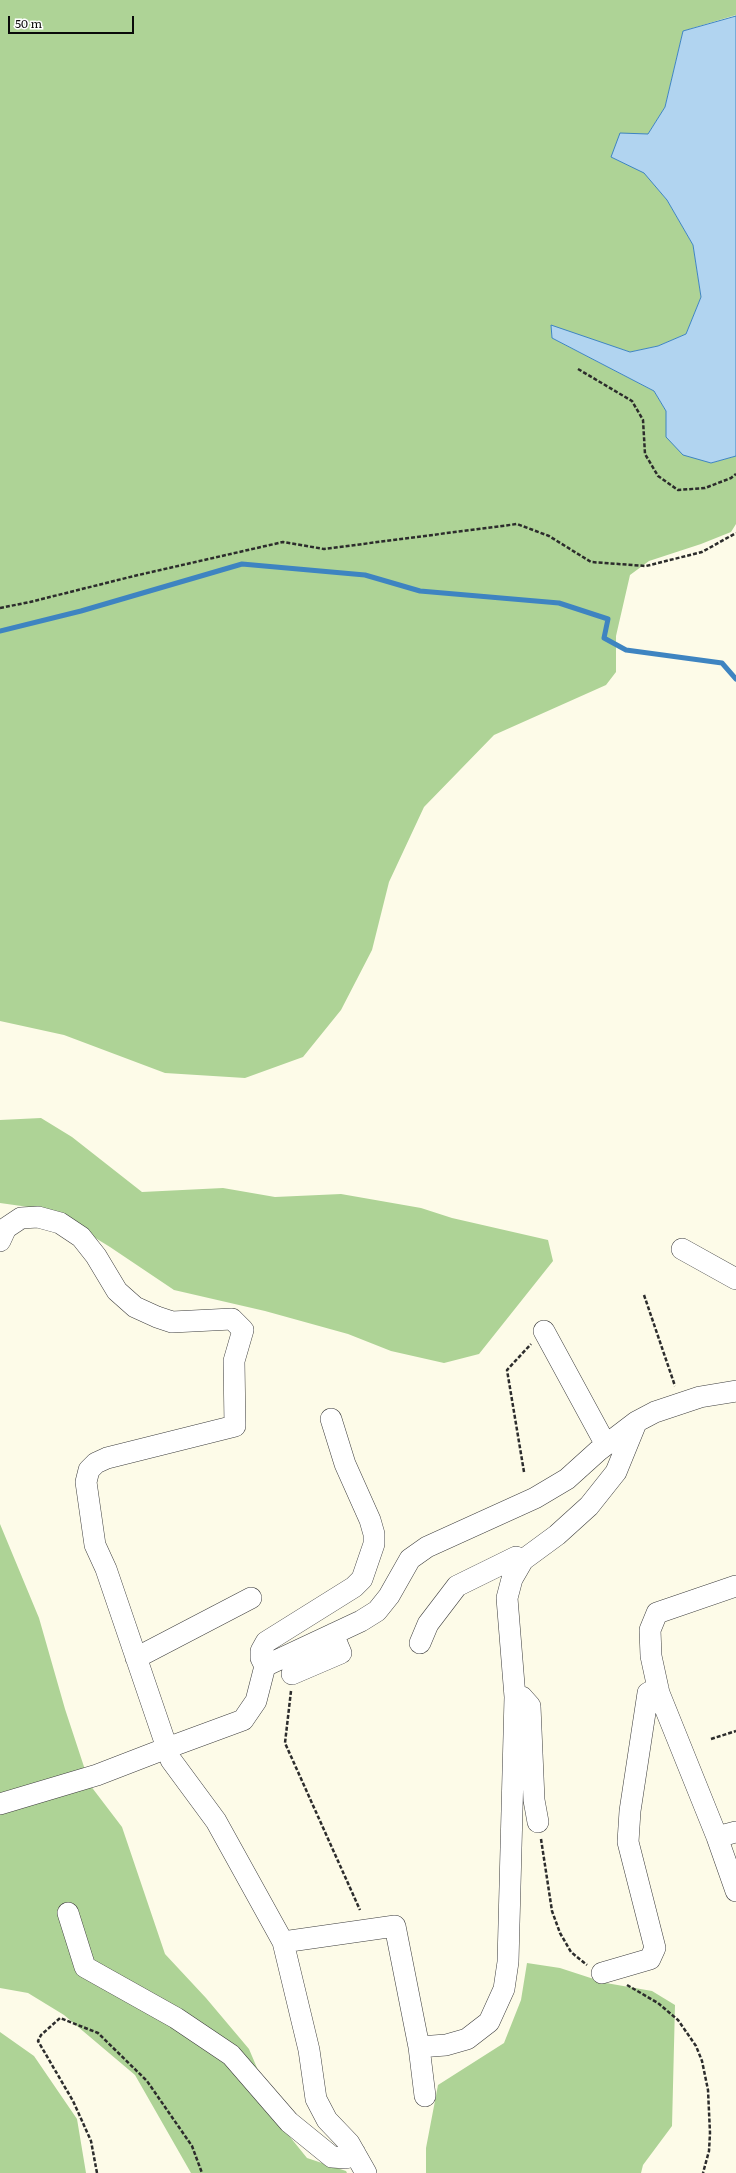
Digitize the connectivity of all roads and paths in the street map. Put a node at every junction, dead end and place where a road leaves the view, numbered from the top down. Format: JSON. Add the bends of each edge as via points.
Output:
{"nodes":[{"id":1,"x":578,"y":369,"type":"dead end"},
{"id":2,"x":736,"y":474,"type":"edge"},
{"id":3,"x":736,"y":533,"type":"edge"},
{"id":4,"x":0,"y":608,"type":"edge"},
{"id":5,"x":0,"y":1241,"type":"edge"},
{"id":6,"x":682,"y":1249,"type":"dead end"},
{"id":7,"x":736,"y":1279,"type":"edge"},
{"id":8,"x":644,"y":1295,"type":"dead end"},
{"id":9,"x":544,"y":1331,"type":"joint"},
{"id":10,"x":736,"y":1391,"type":"edge"},
{"id":11,"x":681,"y":1404,"type":"junction"},
{"id":12,"x":331,"y":1420,"type":"dead end"},
{"id":13,"x":636,"y":1422,"type":"junction"},
{"id":14,"x":606,"y":1445,"type":"junction"},
{"id":15,"x":524,"y":1472,"type":"dead end"},
{"id":16,"x":523,"y":1560,"type":"junction"},
{"id":17,"x":736,"y":1586,"type":"edge"},
{"id":18,"x":251,"y":1598,"type":"dead end"},
{"id":19,"x":333,"y":1634,"type":"junction"},
{"id":20,"x":420,"y":1643,"type":"dead end"},
{"id":21,"x":136,"y":1658,"type":"junction"},
{"id":22,"x":265,"y":1666,"type":"junction"},
{"id":23,"x":292,"y":1674,"type":"joint"},
{"id":24,"x":658,"y":1688,"type":"junction"},
{"id":25,"x":515,"y":1697,"type":"junction"},
{"id":26,"x":736,"y":1731,"type":"edge"},
{"id":27,"x":710,"y":1739,"type":"dead end"},
{"id":28,"x":167,"y":1748,"type":"junction"},
{"id":29,"x":0,"y":1804,"type":"edge"},
{"id":30,"x":538,"y":1822,"type":"joint"},
{"id":31,"x":727,"y":1835,"type":"edge"},
{"id":32,"x":736,"y":1890,"type":"edge"},
{"id":33,"x":360,"y":1910,"type":"dead end"},
{"id":34,"x":68,"y":1913,"type":"dead end"},
{"id":35,"x":283,"y":1942,"type":"junction"},
{"id":36,"x":602,"y":1973,"type":"junction"},
{"id":37,"x":419,"y":2047,"type":"junction"},
{"id":38,"x":425,"y":2096,"type":"dead end"},
{"id":39,"x":355,"y":2153,"type":"junction"},
{"id":40,"x":97,"y":2173,"type":"edge"},
{"id":41,"x":202,"y":2173,"type":"edge"},
{"id":42,"x":366,"y":2173,"type":"edge"},
{"id":43,"x":703,"y":2173,"type":"edge"}],
"edges":[{"from":1,"to":2,"type":"path","via":[[632,401],[643,420],[645,454],[658,476],[678,490],[705,488]]},
{"from":3,"to":4,"type":"path","via":[[702,552],[646,566],[591,562],[549,536],[517,524],[324,549],[283,542]]},
{"from":5,"to":21,"type":"lane","via":[[6,1228],[22,1218],[38,1217],[60,1222],[82,1237],[117,1291],[135,1307],[172,1322],[232,1319],[243,1330],[234,1361],[235,1426],[107,1458],[89,1470],[86,1482],[95,1545],[106,1569]]},
{"from":6,"to":7,"type":"lane"},
{"from":8,"to":11,"type":"path"},
{"from":9,"to":14,"type":"lane"},
{"from":9,"to":15,"type":"path","via":[[506,1370]]},
{"from":10,"to":11,"type":"lane","via":[[700,1397]]},
{"from":11,"to":13,"type":"lane","via":[[655,1412]]},
{"from":12,"to":22,"type":"lane","via":[[345,1464],[370,1520],[374,1544],[364,1575],[354,1586],[266,1642],[261,1651]]},
{"from":13,"to":14,"type":"lane"},
{"from":13,"to":16,"type":"lane","via":[[616,1472],[589,1506],[557,1535]]},
{"from":14,"to":19,"type":"lane","via":[[567,1479],[535,1498],[427,1546],[410,1559],[389,1596],[377,1611]]},
{"from":16,"to":20,"type":"lane","via":[[516,1557],[457,1586],[428,1624]]},
{"from":16,"to":25,"type":"lane","via":[[512,1579],[507,1598]]},
{"from":17,"to":24,"type":"lane","via":[[657,1613],[650,1630],[651,1656]]},
{"from":18,"to":21,"type":"lane"},
{"from":19,"to":22,"type":"lane"},
{"from":19,"to":23,"type":"lane","via":[[340,1653]]},
{"from":21,"to":28,"type":"lane"},
{"from":22,"to":28,"type":"lane","via":[[256,1701],[243,1720]]},
{"from":23,"to":33,"type":"path","via":[[285,1743]]},
{"from":24,"to":31,"type":"lane"},
{"from":24,"to":36,"type":"lane","via":[[648,1693],[630,1811],[628,1842],[654,1948],[650,1959]]},
{"from":25,"to":30,"type":"lane","via":[[522,1697],[530,1706],[534,1800]]},
{"from":25,"to":37,"type":"lane","via":[[508,1962],[504,1989],[489,2022],[467,2039],[446,2045]]},
{"from":26,"to":27,"type":"path"},
{"from":28,"to":29,"type":"lane","via":[[97,1775]]},
{"from":28,"to":35,"type":"lane","via":[[171,1760],[216,1821]]},
{"from":30,"to":36,"type":"path","via":[[552,1911],[560,1932],[572,1952],[591,1968]]},
{"from":31,"to":32,"type":"lane"},
{"from":34,"to":39,"type":"lane","via":[[85,1967],[176,2018],[231,2055],[289,2122],[332,2156],[346,2158]]},
{"from":35,"to":37,"type":"lane","via":[[395,1926]]},
{"from":35,"to":39,"type":"lane","via":[[309,2050],[316,2100],[327,2120]]},
{"from":36,"to":43,"type":"path","via":[[658,2003],[678,2020],[696,2046],[708,2090],[709,2151]]},
{"from":37,"to":38,"type":"lane"},
{"from":39,"to":42,"type":"lane"},
{"from":40,"to":41,"type":"path","via":[[83,2123],[38,2041],[60,2018],[98,2033],[147,2080],[192,2146]]}]}
